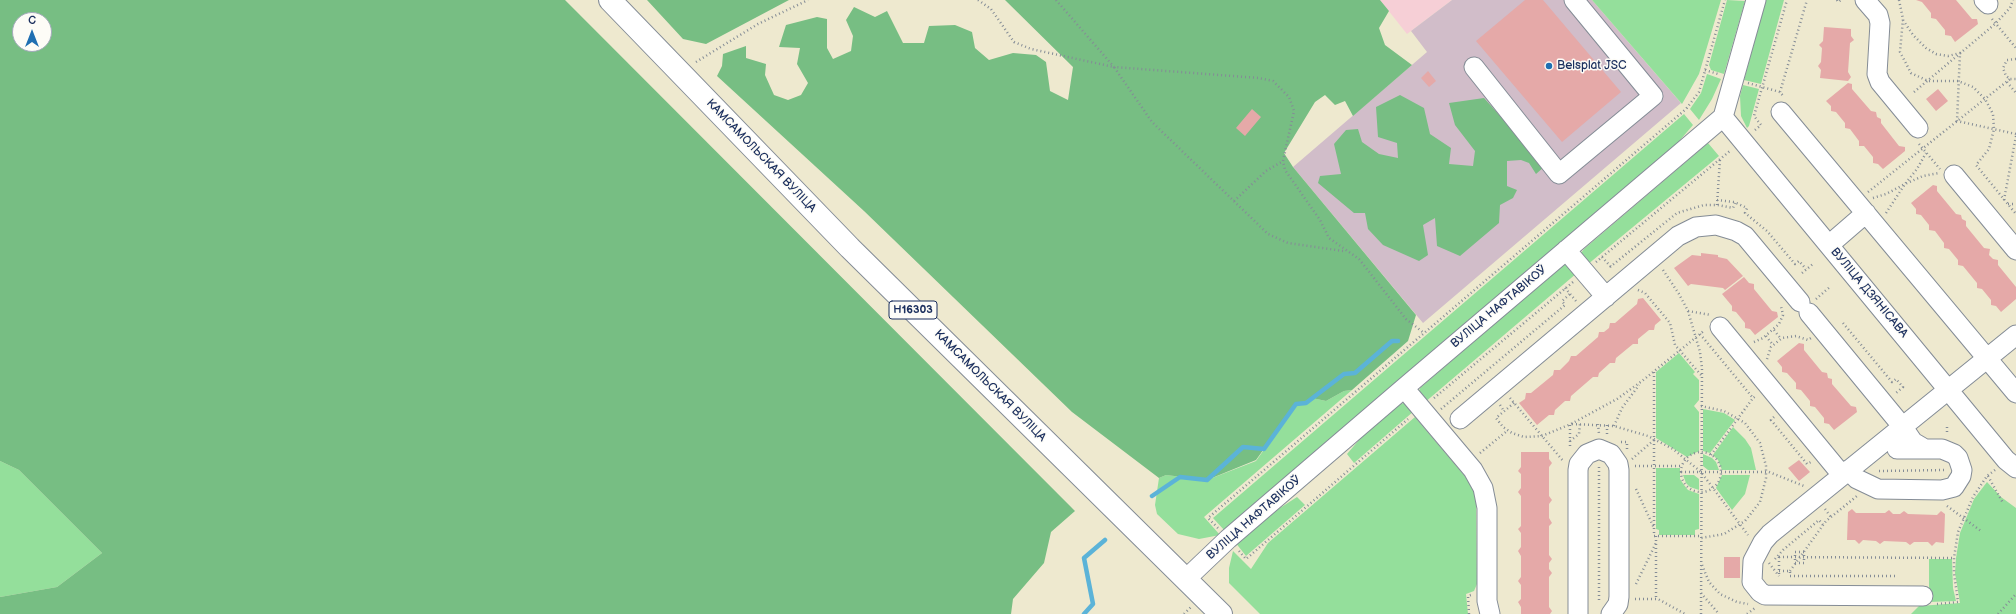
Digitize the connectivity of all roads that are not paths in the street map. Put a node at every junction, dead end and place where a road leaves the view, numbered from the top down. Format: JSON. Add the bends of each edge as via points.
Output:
{"nodes":[{"id":1,"x":610,"y":0,"type":"edge"},
{"id":2,"x":1574,"y":0,"type":"edge"},
{"id":3,"x":1756,"y":0,"type":"edge"},
{"id":4,"x":1865,"y":0,"type":"edge"},
{"id":5,"x":1474,"y":67,"type":"dead end"},
{"id":6,"x":1781,"y":112,"type":"dead end"},
{"id":7,"x":1723,"y":117,"type":"junction"},
{"id":8,"x":1918,"y":128,"type":"dead end"},
{"id":9,"x":1948,"y":173,"type":"road end"},
{"id":10,"x":1868,"y":208,"type":"junction"},
{"id":11,"x":1829,"y":245,"type":"junction"},
{"id":12,"x":1566,"y":250,"type":"junction"},
{"id":13,"x":2016,"y":250,"type":"edge"},
{"id":14,"x":1606,"y":297,"type":"junction"},
{"id":15,"x":1715,"y":326,"type":"road end"},
{"id":16,"x":2016,"y":335,"type":"edge"},
{"id":17,"x":1987,"y":359,"type":"junction"},
{"id":18,"x":1404,"y":388,"type":"junction"},
{"id":19,"x":1949,"y":390,"type":"junction"},
{"id":20,"x":2016,"y":393,"type":"edge"},
{"id":21,"x":1460,"y":419,"type":"dead end"},
{"id":22,"x":1902,"y":426,"type":"junction"},
{"id":23,"x":1897,"y":450,"type":"dead end"},
{"id":24,"x":1927,"y":450,"type":"junction"},
{"id":25,"x":2016,"y":468,"type":"edge"},
{"id":26,"x":1845,"y":473,"type":"junction"},
{"id":27,"x":1186,"y":579,"type":"junction"},
{"id":28,"x":1923,"y":596,"type":"dead end"},
{"id":29,"x":1605,"y":610,"type":"edge"},
{"id":30,"x":1221,"y":614,"type":"edge"},
{"id":31,"x":1490,"y":614,"type":"edge"},
{"id":32,"x":1578,"y":614,"type":"edge"}],
"edges":[{"from":1,"to":27,"type":"main road","name":"КАМСАМОЛЬСКАЯ ВУЛІЦА","number":"Н16303","via":[[850,248]]},
{"from":2,"to":5,"type":"street","via":[[1653,96],[1559,174]]},
{"from":3,"to":7,"type":"street"},
{"from":4,"to":8,"type":"street","via":[[1878,15],[1880,23],[1877,74],[1880,82]]},
{"from":6,"to":10,"type":"street"},
{"from":7,"to":11,"type":"street","name":"ВУЛІЦА ДЗЯНІСАВА"},
{"from":7,"to":12,"type":"street","name":"ВУЛІЦА НАФТАВІКОЎ"},
{"from":9,"to":13,"type":"street"},
{"from":10,"to":11,"type":"street"},
{"from":10,"to":17,"type":"street"},
{"from":11,"to":19,"type":"street","name":"ВУЛІЦА ДЗЯНІСАВА"},
{"from":12,"to":14,"type":"street"},
{"from":12,"to":18,"type":"street","name":"ВУЛІЦА НАФТАВІКОЎ"},
{"from":14,"to":21,"type":"street"},
{"from":14,"to":22,"type":"street","via":[[1686,231],[1716,225],[1736,231],[1745,236],[1798,306]]},
{"from":15,"to":26,"type":"street"},
{"from":16,"to":17,"type":"street"},
{"from":17,"to":19,"type":"street"},
{"from":17,"to":20,"type":"street"},
{"from":18,"to":27,"type":"street","name":"ВУЛІЦА НАФТАВІКОЎ"},
{"from":18,"to":31,"type":"street","via":[[1473,470],[1485,495],[1487,600]]},
{"from":19,"to":22,"type":"street"},
{"from":19,"to":25,"type":"street","name":"ВУЛІЦА ДЗЯНІСАВА","via":[[2006,460]]},
{"from":22,"to":24,"type":"street","via":[[1918,447]]},
{"from":22,"to":26,"type":"street"},
{"from":23,"to":24,"type":"street"},
{"from":24,"to":26,"type":"street","via":[[1947,450],[1958,458],[1962,470],[1954,487],[1942,490],[1878,489]]},
{"from":26,"to":28,"type":"street","via":[[1770,534],[1753,561],[1752,576],[1755,588],[1765,595]]},
{"from":27,"to":30,"type":"main road","name":"КАМСАМОЛЬСКАЯ ВУЛІЦА","number":"Н16303"},
{"from":29,"to":32,"type":"street","via":[[1618,604],[1619,597],[1619,470],[1611,454],[1599,450],[1587,454],[1579,464],[1578,470]]}]}
